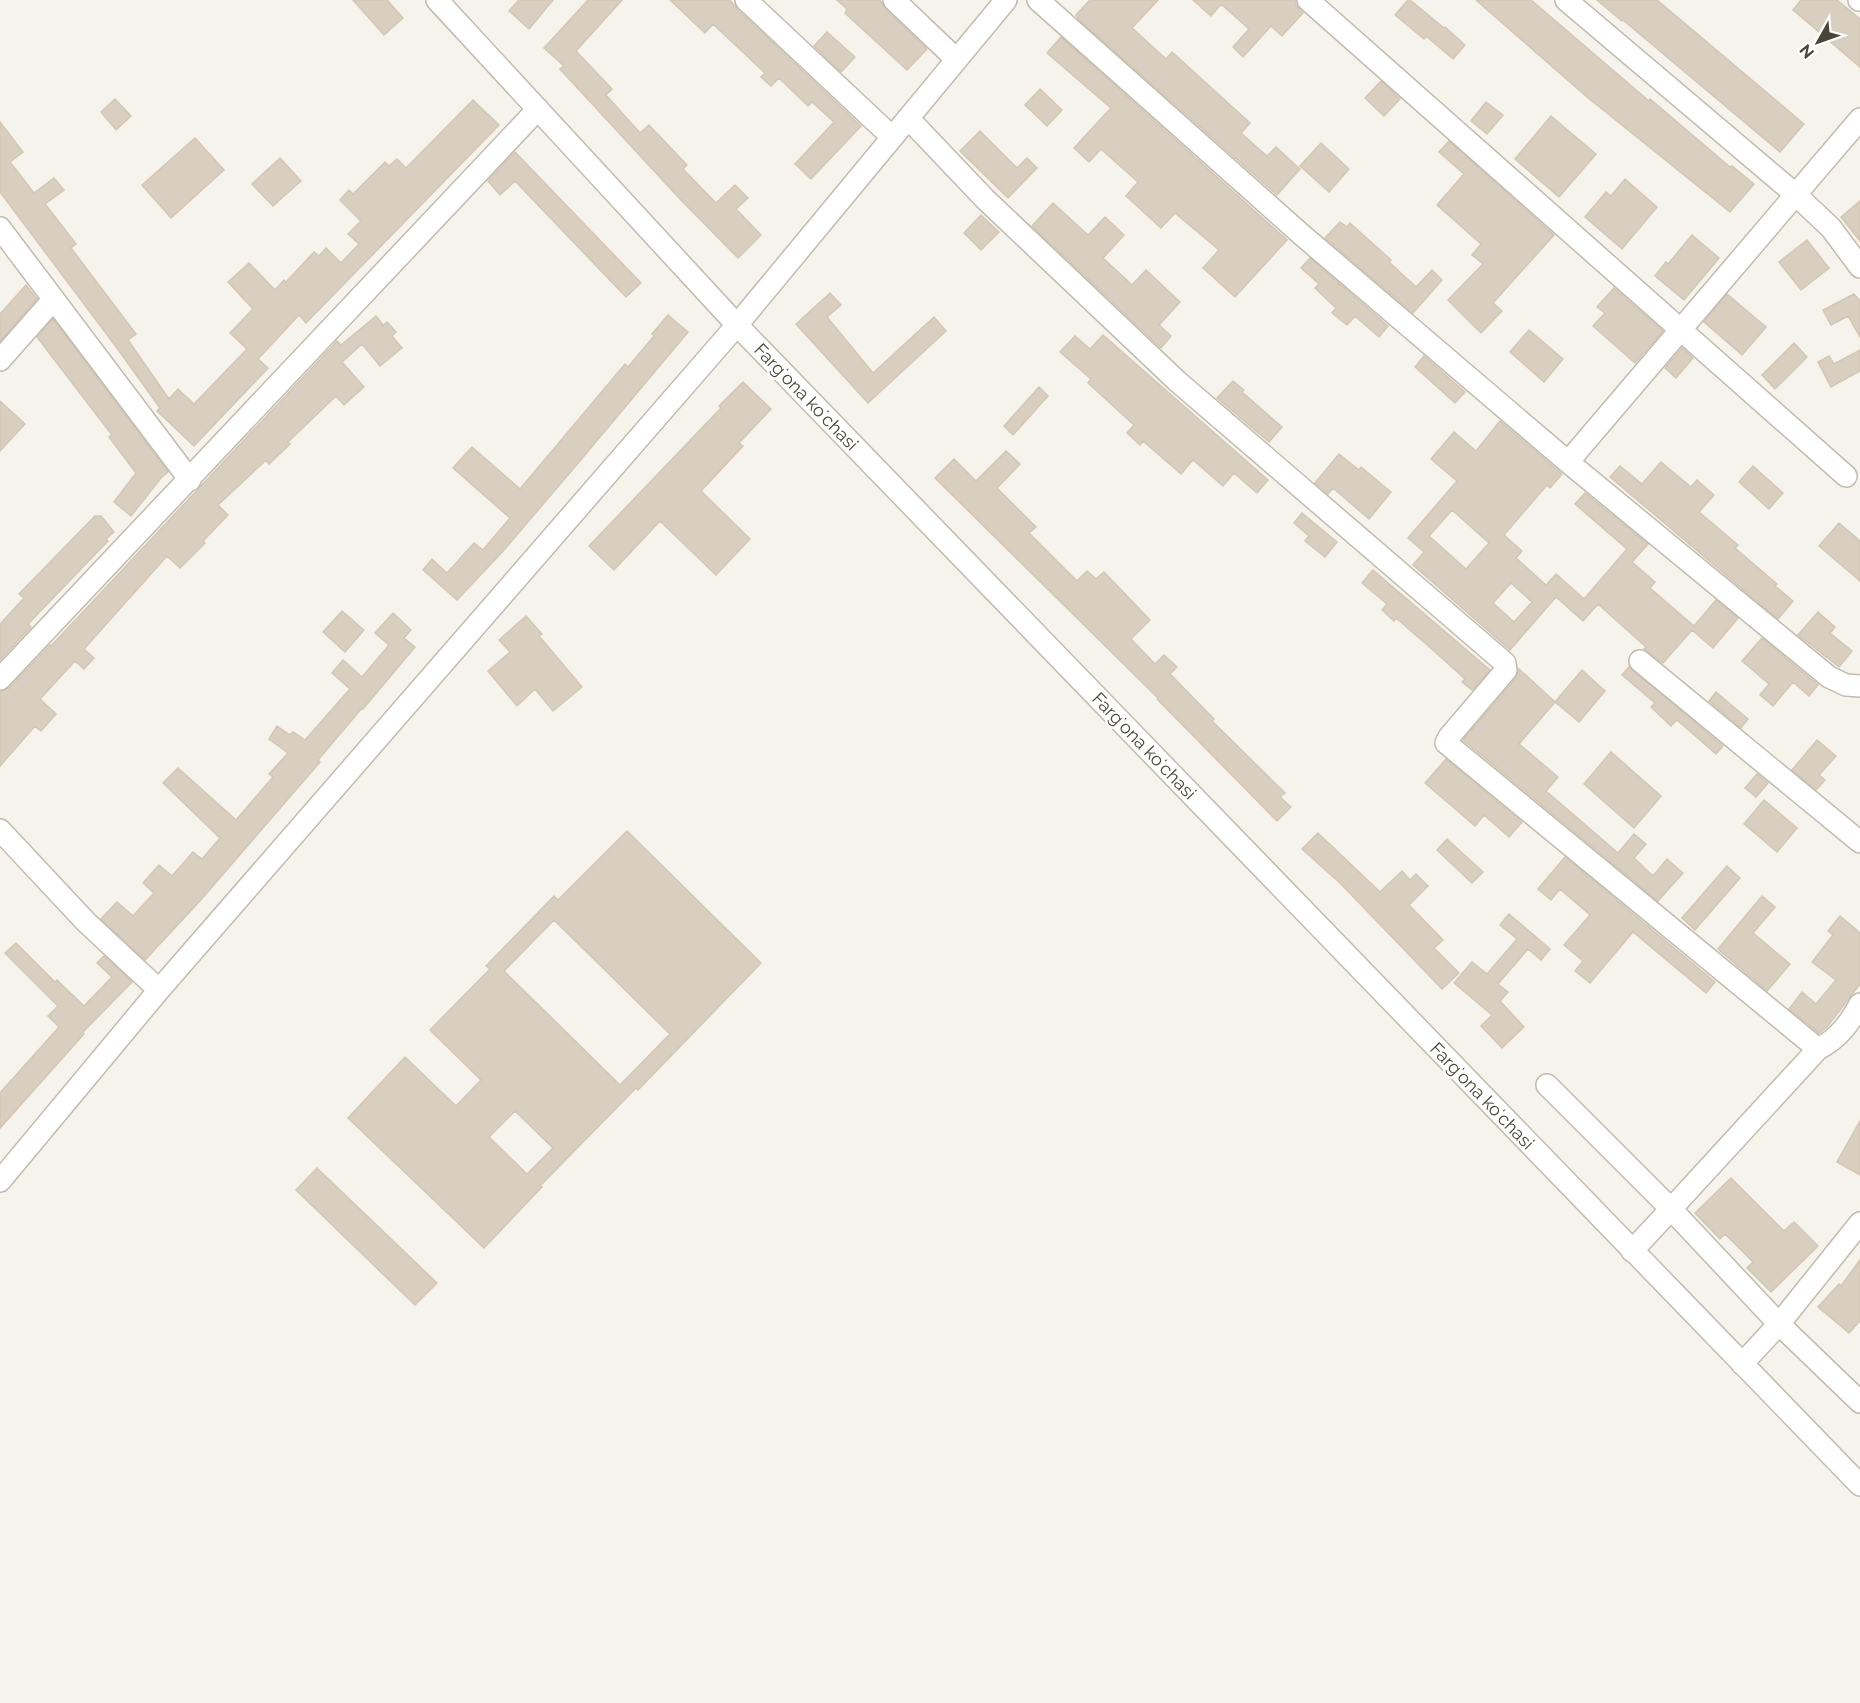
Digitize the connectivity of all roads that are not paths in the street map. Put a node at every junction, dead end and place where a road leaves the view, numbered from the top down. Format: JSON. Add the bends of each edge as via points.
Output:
{"nodes":[{"id":1,"x":437,"y":0,"type":"edge"},
{"id":2,"x":746,"y":0,"type":"edge"},
{"id":3,"x":894,"y":0,"type":"edge"},
{"id":4,"x":1006,"y":0,"type":"edge"},
{"id":5,"x":1038,"y":0,"type":"edge"},
{"id":6,"x":1308,"y":0,"type":"edge"},
{"id":7,"x":1566,"y":0,"type":"edge"},
{"id":8,"x":956,"y":59,"type":"junction"},
{"id":9,"x":538,"y":109,"type":"junction"},
{"id":10,"x":908,"y":118,"type":"junction"},
{"id":11,"x":1860,"y":119,"type":"edge"},
{"id":12,"x":892,"y":137,"type":"junction"},
{"id":13,"x":1796,"y":194,"type":"junction"},
{"id":14,"x":0,"y":228,"type":"edge"},
{"id":15,"x":1860,"y":267,"type":"edge"},
{"id":16,"x":53,"y":300,"type":"junction"},
{"id":17,"x":737,"y":325,"type":"junction"},
{"id":18,"x":1680,"y":330,"type":"junction"},
{"id":19,"x":0,"y":360,"type":"edge"},
{"id":20,"x":1568,"y":462,"type":"junction"},
{"id":21,"x":1846,"y":476,"type":"dead end"},
{"id":22,"x":190,"y":480,"type":"junction"},
{"id":23,"x":1640,"y":661,"type":"dead end"},
{"id":24,"x":0,"y":679,"type":"edge"},
{"id":25,"x":1860,"y":686,"type":"edge"},
{"id":26,"x":0,"y":830,"type":"edge"},
{"id":27,"x":1860,"y":842,"type":"edge"},
{"id":28,"x":159,"y":990,"type":"junction"},
{"id":29,"x":1860,"y":1004,"type":"edge"},
{"id":30,"x":1818,"y":1049,"type":"junction"},
{"id":31,"x":1547,"y":1084,"type":"dead end"},
{"id":32,"x":0,"y":1180,"type":"edge"},
{"id":33,"x":1671,"y":1209,"type":"junction"},
{"id":34,"x":1860,"y":1223,"type":"edge"},
{"id":35,"x":1632,"y":1251,"type":"junction"},
{"id":36,"x":1779,"y":1324,"type":"junction"},
{"id":37,"x":1742,"y":1364,"type":"junction"},
{"id":38,"x":1860,"y":1402,"type":"edge"},
{"id":39,"x":1860,"y":1485,"type":"edge"}],
"edges":[{"from":1,"to":9,"type":"street","name":"Fargʻona koʻchasi"},
{"from":2,"to":12,"type":"street"},
{"from":3,"to":8,"type":"street"},
{"from":4,"to":8,"type":"street"},
{"from":5,"to":20,"type":"street","via":[[1302,235]]},
{"from":6,"to":18,"type":"street"},
{"from":7,"to":13,"type":"street"},
{"from":8,"to":10,"type":"street"},
{"from":9,"to":17,"type":"street","name":"Fargʻona koʻchasi"},
{"from":9,"to":22,"type":"street"},
{"from":10,"to":12,"type":"street"},
{"from":10,"to":30,"type":"street","via":[[985,199],[1177,381],[1505,663],[1506,670],[1446,743]]},
{"from":11,"to":13,"type":"street"},
{"from":12,"to":17,"type":"street"},
{"from":13,"to":15,"type":"street","via":[[1831,228]]},
{"from":13,"to":18,"type":"street"},
{"from":14,"to":16,"type":"street"},
{"from":16,"to":19,"type":"street"},
{"from":16,"to":22,"type":"street"},
{"from":17,"to":28,"type":"street"},
{"from":17,"to":35,"type":"street","name":"Fargʻona koʻchasi"},
{"from":18,"to":20,"type":"street"},
{"from":18,"to":21,"type":"street"},
{"from":20,"to":25,"type":"street","via":[[1829,677],[1846,686]]},
{"from":22,"to":24,"type":"street"},
{"from":23,"to":27,"type":"street"},
{"from":26,"to":28,"type":"street","via":[[86,922]]},
{"from":28,"to":32,"type":"street"},
{"from":29,"to":30,"type":"street","via":[[1834,1040]]},
{"from":30,"to":33,"type":"street"},
{"from":31,"to":33,"type":"street"},
{"from":33,"to":35,"type":"street"},
{"from":33,"to":36,"type":"street"},
{"from":34,"to":36,"type":"street"},
{"from":35,"to":37,"type":"street","name":"Fargʻona koʻchasi"},
{"from":36,"to":37,"type":"street"},
{"from":36,"to":38,"type":"street"},
{"from":37,"to":39,"type":"street","name":"Fargʻona koʻchasi"}]}
